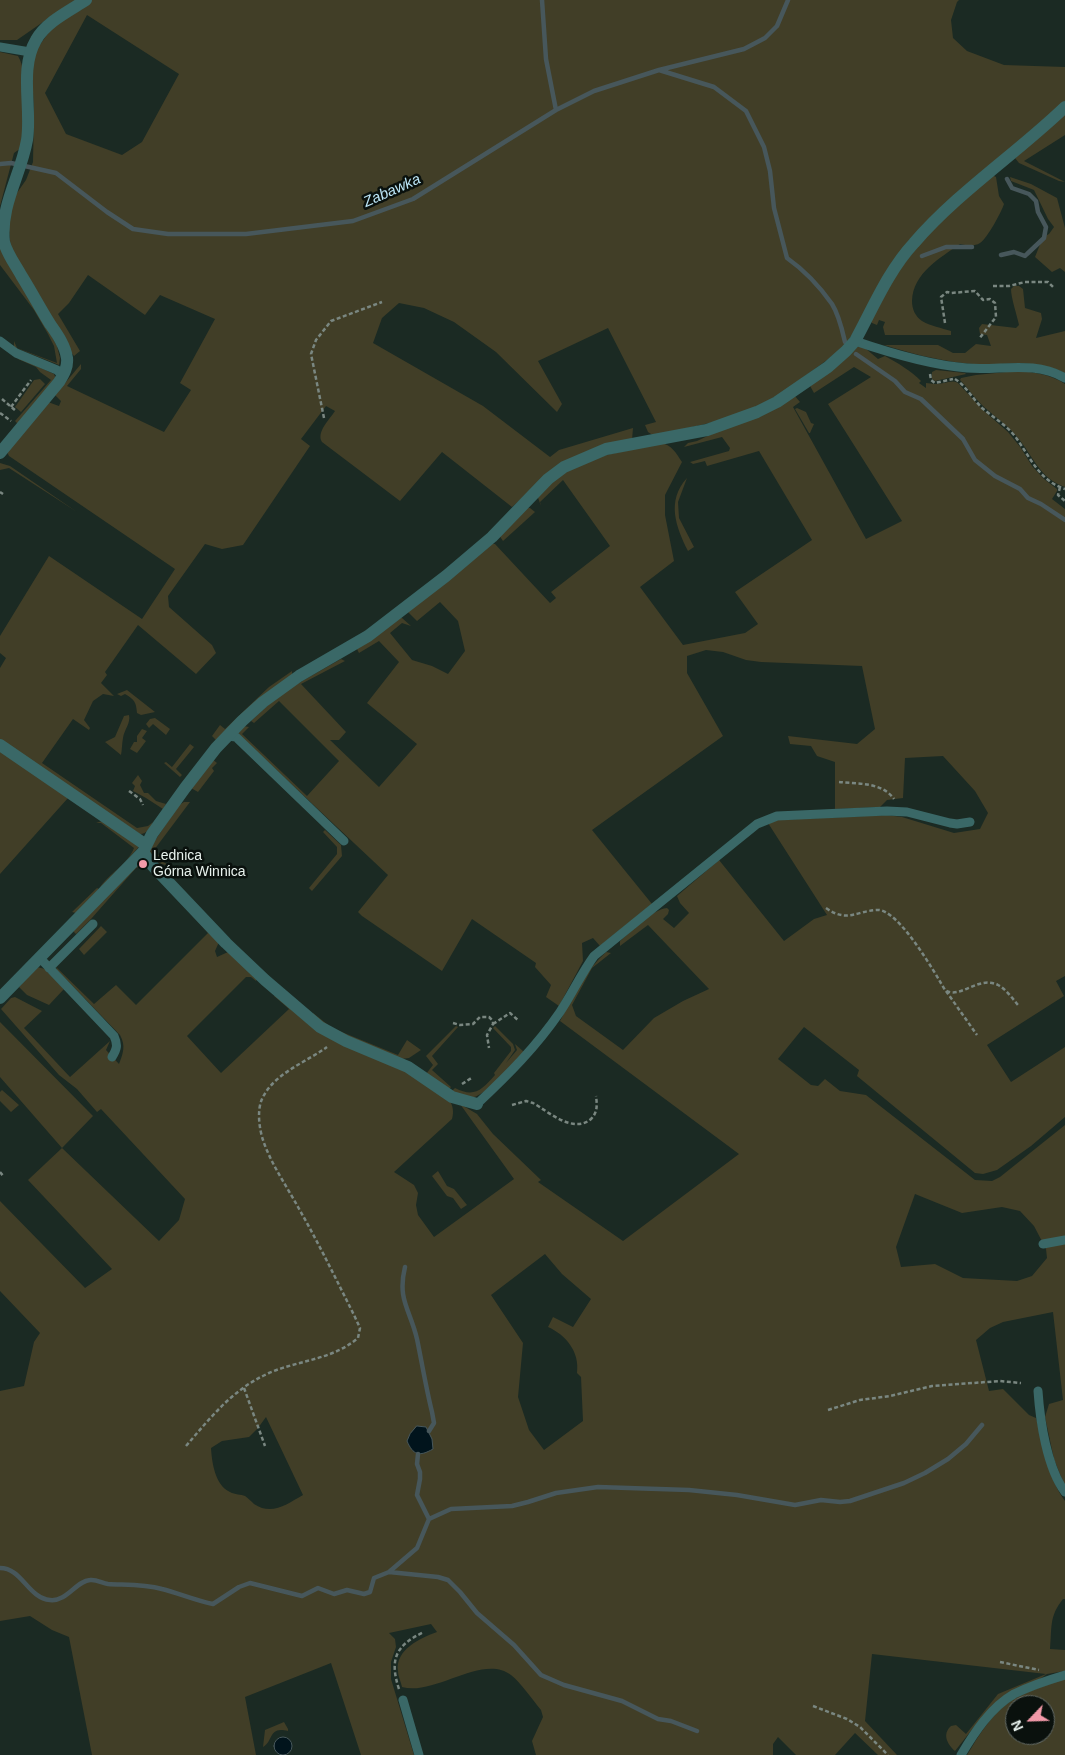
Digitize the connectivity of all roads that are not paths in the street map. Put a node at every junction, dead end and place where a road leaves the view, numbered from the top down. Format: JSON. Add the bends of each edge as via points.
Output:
{"nodes":[{"id":1,"x":86,"y":0,"type":"edge"},
{"id":2,"x":0,"y":47,"type":"edge"},
{"id":3,"x":30,"y":52,"type":"junction"},
{"id":4,"x":1065,"y":107,"type":"edge"},
{"id":5,"x":0,"y":341,"type":"edge"},
{"id":6,"x":854,"y":341,"type":"junction"},
{"id":7,"x":63,"y":376,"type":"junction"},
{"id":8,"x":1065,"y":378,"type":"edge"},
{"id":9,"x":0,"y":453,"type":"edge"},
{"id":10,"x":227,"y":736,"type":"junction"},
{"id":11,"x":0,"y":746,"type":"edge"},
{"id":12,"x":970,"y":822,"type":"dead end"},
{"id":13,"x":344,"y":841,"type":"dead end"},
{"id":14,"x":144,"y":848,"type":"junction"},
{"id":15,"x":93,"y":924,"type":"dead end"},
{"id":16,"x":64,"y":932,"type":"junction"},
{"id":17,"x":74,"y":942,"type":"junction"},
{"id":18,"x":39,"y":957,"type":"junction"},
{"id":19,"x":49,"y":968,"type":"junction"},
{"id":20,"x":0,"y":998,"type":"edge"},
{"id":21,"x":112,"y":1057,"type":"dead end"},
{"id":22,"x":477,"y":1104,"type":"joint"},
{"id":23,"x":1065,"y":1240,"type":"edge"},
{"id":24,"x":1043,"y":1244,"type":"dead end"},
{"id":25,"x":1038,"y":1391,"type":"dead end"},
{"id":26,"x":1065,"y":1492,"type":"edge"},
{"id":27,"x":1062,"y":1676,"type":"edge"},
{"id":28,"x":404,"y":1700,"type":"road end"},
{"id":29,"x":419,"y":1755,"type":"edge"},
{"id":30,"x":961,"y":1755,"type":"edge"}],
"edges":[{"from":1,"to":3,"type":"street","via":[[46,27]]},
{"from":2,"to":3,"type":"lane"},
{"from":3,"to":7,"type":"street","via":[[28,127],[23,156],[5,200],[1,220],[7,251],[61,341],[67,358]]},
{"from":4,"to":6,"type":"street","via":[[948,207],[912,244]]},
{"from":5,"to":7,"type":"lane"},
{"from":6,"to":8,"type":"lane","via":[[970,369],[1028,367],[1045,369]]},
{"from":6,"to":10,"type":"street","via":[[828,367],[757,412],[706,430],[606,449],[564,467],[548,479],[492,537],[446,576],[368,636],[278,691]]},
{"from":7,"to":9,"type":"street"},
{"from":10,"to":13,"type":"lane","via":[[236,737]]},
{"from":10,"to":14,"type":"street","via":[[185,788]]},
{"from":11,"to":14,"type":"street"},
{"from":12,"to":22,"type":"lane","via":[[957,824],[900,812],[777,816],[757,824],[594,956],[561,1010],[528,1054]]},
{"from":14,"to":16,"type":"street"},
{"from":14,"to":22,"type":"street","via":[[153,866],[226,943],[305,1015],[334,1035],[408,1067],[452,1096]]},
{"from":15,"to":17,"type":"lane"},
{"from":16,"to":17,"type":"lane"},
{"from":16,"to":18,"type":"street"},
{"from":17,"to":19,"type":"lane"},
{"from":18,"to":19,"type":"lane"},
{"from":18,"to":20,"type":"street"},
{"from":19,"to":21,"type":"lane","via":[[114,1036],[117,1048]]},
{"from":23,"to":24,"type":"lane"},
{"from":25,"to":26,"type":"lane","via":[[1040,1417],[1052,1465]]},
{"from":27,"to":30,"type":"lane","via":[[1013,1695],[984,1722]]},
{"from":28,"to":29,"type":"lane"}]}
